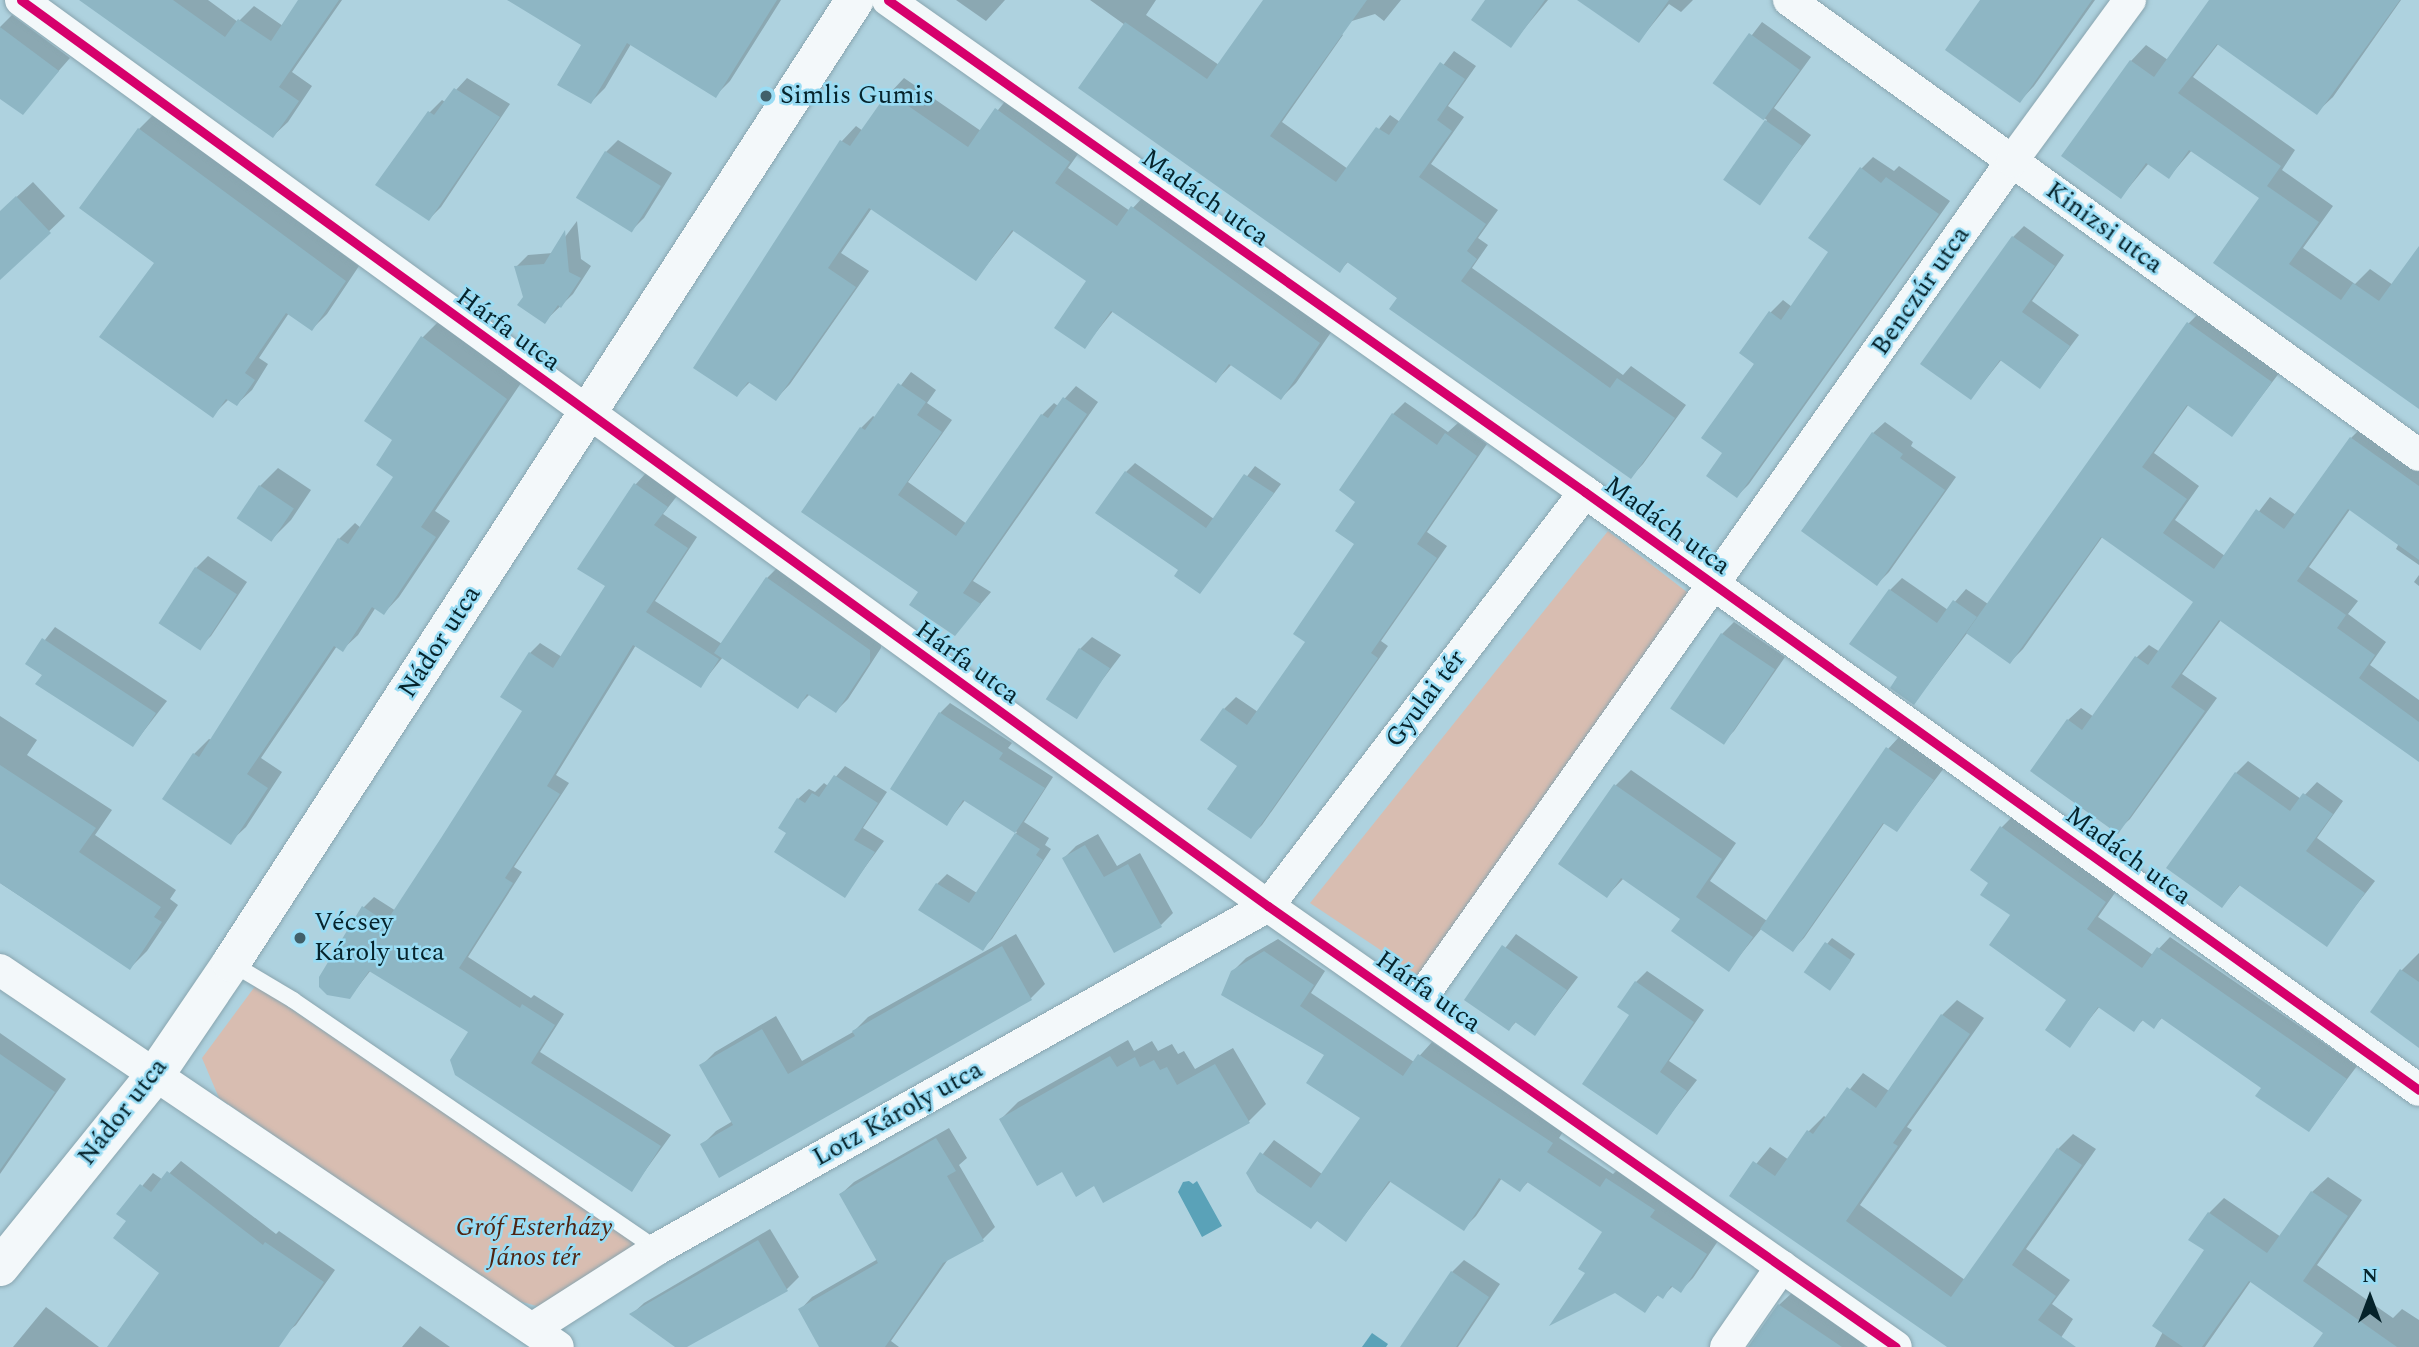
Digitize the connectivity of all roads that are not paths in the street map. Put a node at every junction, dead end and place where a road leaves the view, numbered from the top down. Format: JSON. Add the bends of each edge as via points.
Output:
{"nodes":[{"id":1,"x":21,"y":0,"type":"edge"},
{"id":2,"x":855,"y":0,"type":"edge"},
{"id":3,"x":888,"y":0,"type":"edge"},
{"id":4,"x":1789,"y":0,"type":"edge"},
{"id":5,"x":2130,"y":0,"type":"edge"},
{"id":6,"x":2012,"y":161,"type":"junction"},
{"id":7,"x":588,"y":414,"type":"junction"},
{"id":8,"x":2419,"y":455,"type":"edge"},
{"id":9,"x":1585,"y":492,"type":"junction"},
{"id":10,"x":1714,"y":585,"type":"junction"},
{"id":11,"x":1268,"y":906,"type":"junction"},
{"id":12,"x":231,"y":963,"type":"junction"},
{"id":13,"x":0,"y":970,"type":"edge"},
{"id":14,"x":1414,"y":1008,"type":"junction"},
{"id":15,"x":155,"y":1075,"type":"junction"},
{"id":16,"x":2419,"y":1090,"type":"edge"},
{"id":17,"x":657,"y":1250,"type":"junction"},
{"id":18,"x":0,"y":1266,"type":"edge"},
{"id":19,"x":1782,"y":1266,"type":"junction"},
{"id":20,"x":530,"y":1338,"type":"edge"},
{"id":21,"x":558,"y":1347,"type":"edge"},
{"id":22,"x":1726,"y":1347,"type":"edge"},
{"id":23,"x":1896,"y":1347,"type":"edge"}],
"edges":[{"from":1,"to":7,"type":"street","name":"Hárfa utca"},
{"from":2,"to":7,"type":"street","name":"Nádor utca"},
{"from":3,"to":9,"type":"street","name":"Madách utca"},
{"from":4,"to":6,"type":"street","name":"Kinizsi utca"},
{"from":5,"to":6,"type":"street","name":"Benczúr utca"},
{"from":6,"to":8,"type":"street","name":"Kinizsi utca"},
{"from":6,"to":10,"type":"street","name":"Benczúr utca"},
{"from":7,"to":11,"type":"street","name":"Hárfa utca"},
{"from":7,"to":12,"type":"street","name":"Nádor utca"},
{"from":9,"to":10,"type":"street","name":"Madách utca"},
{"from":9,"to":11,"type":"street","name":"Gyulai tér"},
{"from":10,"to":14,"type":"street"},
{"from":10,"to":16,"type":"street","name":"Madách utca"},
{"from":11,"to":14,"type":"street","name":"Hárfa utca"},
{"from":11,"to":17,"type":"street","name":"Lotz Károly utca"},
{"from":12,"to":15,"type":"street","name":"Nádor utca"},
{"from":12,"to":17,"type":"lane","via":[[293,1000]]},
{"from":13,"to":15,"type":"street"},
{"from":14,"to":19,"type":"street","name":"Hárfa utca"},
{"from":15,"to":18,"type":"street","name":"Nádor utca"},
{"from":15,"to":20,"type":"street"},
{"from":17,"to":20,"type":"street","name":"Lotz Károly utca"},
{"from":19,"to":22,"type":"street"},
{"from":19,"to":23,"type":"street","name":"Hárfa utca"},
{"from":20,"to":21,"type":"street"}]}
